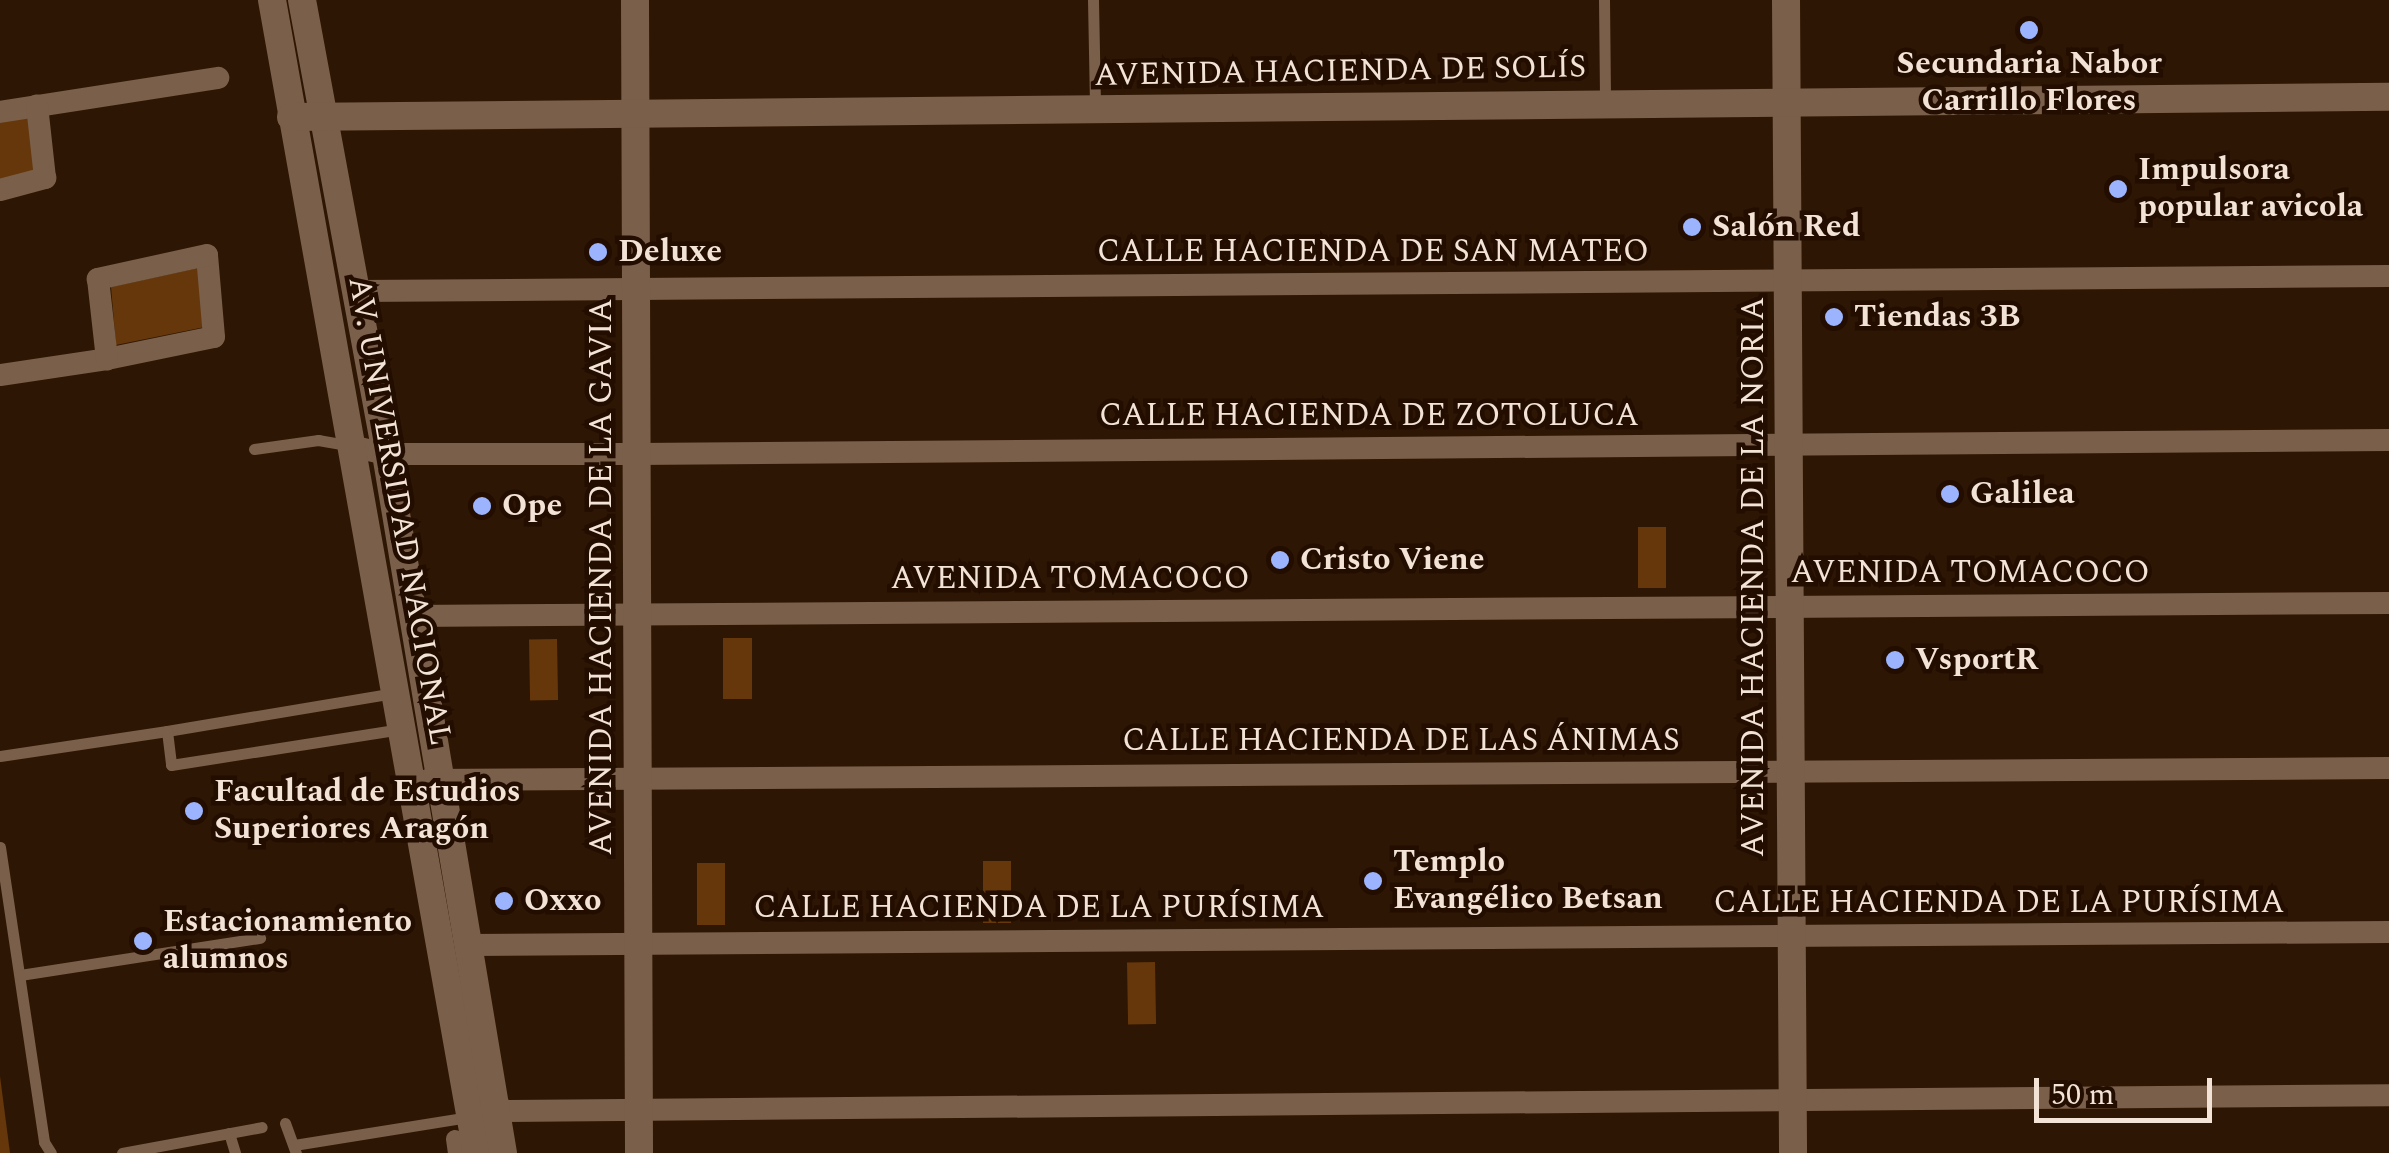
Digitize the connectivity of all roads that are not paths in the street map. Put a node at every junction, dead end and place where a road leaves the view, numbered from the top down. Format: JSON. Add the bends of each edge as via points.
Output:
{"nodes":[{"id":1,"x":272,"y":0,"type":"edge"},
{"id":2,"x":302,"y":0,"type":"edge"},
{"id":3,"x":636,"y":0,"type":"edge"},
{"id":4,"x":1094,"y":0,"type":"edge"},
{"id":5,"x":1604,"y":0,"type":"edge"},
{"id":6,"x":1786,"y":0,"type":"edge"},
{"id":7,"x":218,"y":78,"type":"dead end"},
{"id":8,"x":2389,"y":97,"type":"edge"},
{"id":9,"x":1786,"y":103,"type":"junction"},
{"id":10,"x":1605,"y":104,"type":"junction"},
{"id":11,"x":37,"y":105,"type":"junction"},
{"id":12,"x":1095,"y":110,"type":"junction"},
{"id":13,"x":0,"y":112,"type":"edge"},
{"id":14,"x":636,"y":114,"type":"junction"},
{"id":15,"x":322,"y":116,"type":"junction"},
{"id":16,"x":291,"y":117,"type":"junction"},
{"id":17,"x":0,"y":190,"type":"edge"},
{"id":18,"x":2389,"y":276,"type":"edge"},
{"id":19,"x":1787,"y":283,"type":"junction"},
{"id":20,"x":636,"y":288,"type":"junction"},
{"id":21,"x":356,"y":291,"type":"junction"},
{"id":22,"x":108,"y":359,"type":"junction"},
{"id":23,"x":0,"y":375,"type":"edge"},
{"id":24,"x":2389,"y":440,"type":"edge"},
{"id":25,"x":1788,"y":445,"type":"junction"},
{"id":26,"x":351,"y":446,"type":"junction"},
{"id":27,"x":254,"y":449,"type":"dead end"},
{"id":28,"x":386,"y":454,"type":"junction"},
{"id":29,"x":637,"y":454,"type":"junction"},
{"id":30,"x":2389,"y":603,"type":"edge"},
{"id":31,"x":1790,"y":607,"type":"junction"},
{"id":32,"x":637,"y":614,"type":"junction"},
{"id":33,"x":411,"y":616,"type":"junction"},
{"id":34,"x":397,"y":693,"type":"junction"},
{"id":35,"x":403,"y":728,"type":"junction"},
{"id":36,"x":167,"y":731,"type":"junction"},
{"id":37,"x":0,"y":756,"type":"edge"},
{"id":38,"x":2389,"y":768,"type":"edge"},
{"id":39,"x":1790,"y":772,"type":"junction"},
{"id":40,"x":638,"y":776,"type":"junction"},
{"id":41,"x":427,"y":780,"type":"junction"},
{"id":42,"x":0,"y":847,"type":"edge"},
{"id":43,"x":2389,"y":932,"type":"edge"},
{"id":44,"x":1792,"y":937,"type":"junction"},
{"id":45,"x":260,"y":938,"type":"dead end"},
{"id":46,"x":638,"y":942,"type":"junction"},
{"id":47,"x":469,"y":945,"type":"junction"},
{"id":48,"x":20,"y":975,"type":"junction"},
{"id":49,"x":2389,"y":1095,"type":"edge"},
{"id":50,"x":1792,"y":1100,"type":"junction"},
{"id":51,"x":639,"y":1110,"type":"junction"},
{"id":52,"x":286,"y":1122,"type":"dead end"},
{"id":53,"x":262,"y":1127,"type":"dead end"},
{"id":54,"x":229,"y":1133,"type":"junction"},
{"id":55,"x":471,"y":1135,"type":"edge"},
{"id":56,"x":295,"y":1149,"type":"edge"},
{"id":57,"x":51,"y":1153,"type":"edge"},
{"id":58,"x":122,"y":1153,"type":"edge"},
{"id":59,"x":235,"y":1153,"type":"edge"},
{"id":60,"x":502,"y":1153,"type":"edge"},
{"id":61,"x":639,"y":1153,"type":"edge"},
{"id":62,"x":1793,"y":1153,"type":"edge"}],
"edges":[{"from":1,"to":16,"type":"street","name":"AV. UNIVERSIDAD NACIONAL"},
{"from":2,"to":15,"type":"street","name":"AV. UNIVERSIDAD NACIONAL"},
{"from":3,"to":14,"type":"street","name":"AVENIDA HACIENDA DE LA GAVIA"},
{"from":4,"to":12,"type":"lane"},
{"from":5,"to":10,"type":"lane"},
{"from":6,"to":9,"type":"street","name":"AVENIDA HACIENDA DE LA NORIA"},
{"from":7,"to":11,"type":"street"},
{"from":8,"to":9,"type":"street","name":"AVENIDA HACIENDA DE SOLÍS"},
{"from":9,"to":10,"type":"street","name":"AVENIDA HACIENDA DE SOLÍS"},
{"from":9,"to":19,"type":"street","name":"AVENIDA HACIENDA DE LA NORIA"},
{"from":10,"to":12,"type":"street","name":"AVENIDA HACIENDA DE SOLÍS"},
{"from":11,"to":13,"type":"street"},
{"from":11,"to":17,"type":"street","via":[[45,178]]},
{"from":12,"to":14,"type":"street","name":"AVENIDA HACIENDA DE SOLÍS"},
{"from":14,"to":15,"type":"street","name":"AVENIDA HACIENDA DE SOLÍS"},
{"from":14,"to":20,"type":"street","name":"AVENIDA HACIENDA DE LA GAVIA"},
{"from":15,"to":16,"type":"street","name":"AVENIDA HACIENDA DE SOLÍS"},
{"from":15,"to":21,"type":"street","name":"AV. UNIVERSIDAD NACIONAL"},
{"from":16,"to":26,"type":"street","name":"AV. UNIVERSIDAD NACIONAL"},
{"from":18,"to":19,"type":"street","name":"CALLE HACIENDA DE SAN MATEO"},
{"from":19,"to":20,"type":"street","name":"CALLE HACIENDA DE SAN MATEO"},
{"from":19,"to":25,"type":"street","name":"AVENIDA HACIENDA DE LA NORIA"},
{"from":20,"to":21,"type":"street","name":"CALLE HACIENDA DE SAN MATEO"},
{"from":20,"to":29,"type":"street","name":"AVENIDA HACIENDA DE LA GAVIA"},
{"from":21,"to":28,"type":"street","name":"AV. UNIVERSIDAD NACIONAL"},
{"from":22,"to":22,"type":"street","via":[[214,337],[208,255],[98,279]]},
{"from":22,"to":23,"type":"street"},
{"from":24,"to":25,"type":"street","name":"CALLE HACIENDA DE ZOTOLUCA"},
{"from":25,"to":29,"type":"street","name":"CALLE HACIENDA DE ZOTOLUCA"},
{"from":25,"to":31,"type":"street","name":"AVENIDA HACIENDA DE LA NORIA"},
{"from":26,"to":27,"type":"lane","via":[[318,440]]},
{"from":26,"to":28,"type":"street","name":"CALLE HACIENDA DE ZOTOLUCA"},
{"from":26,"to":34,"type":"street","name":"AV. UNIVERSIDAD NACIONAL"},
{"from":28,"to":29,"type":"street","name":"CALLE HACIENDA DE ZOTOLUCA"},
{"from":28,"to":33,"type":"street","name":"AV. UNIVERSIDAD NACIONAL"},
{"from":29,"to":32,"type":"street","name":"AVENIDA HACIENDA DE LA GAVIA"},
{"from":30,"to":31,"type":"street","name":"AVENIDA TOMACOCO"},
{"from":31,"to":32,"type":"street","name":"AVENIDA TOMACOCO"},
{"from":31,"to":39,"type":"street","name":"AVENIDA HACIENDA DE LA NORIA"},
{"from":32,"to":33,"type":"street","name":"AVENIDA TOMACOCO"},
{"from":32,"to":40,"type":"street","name":"AVENIDA HACIENDA DE LA GAVIA"},
{"from":33,"to":41,"type":"street","name":"AV. UNIVERSIDAD NACIONAL"},
{"from":34,"to":35,"type":"street","name":"AV. UNIVERSIDAD NACIONAL"},
{"from":34,"to":36,"type":"lane"},
{"from":35,"to":36,"type":"lane","via":[[171,765]]},
{"from":35,"to":41,"type":"street","name":"AV. UNIVERSIDAD NACIONAL"},
{"from":36,"to":37,"type":"lane"},
{"from":38,"to":39,"type":"street","name":"CALLE HACIENDA DE LAS ÁNIMAS"},
{"from":39,"to":40,"type":"street","name":"CALLE HACIENDA DE LAS ÁNIMAS"},
{"from":39,"to":44,"type":"street","name":"AVENIDA HACIENDA DE LA NORIA"},
{"from":40,"to":41,"type":"street","name":"CALLE HACIENDA DE LAS ÁNIMAS"},
{"from":40,"to":46,"type":"street","name":"AVENIDA HACIENDA DE LA GAVIA"},
{"from":41,"to":47,"type":"street","name":"AV. UNIVERSIDAD NACIONAL"},
{"from":41,"to":55,"type":"street","name":"AV. UNIVERSIDAD NACIONAL"},
{"from":42,"to":48,"type":"lane"},
{"from":43,"to":44,"type":"street","name":"CALLE HACIENDA DE LA PURÍSIMA"},
{"from":44,"to":46,"type":"street","name":"CALLE HACIENDA DE LA PURÍSIMA"},
{"from":44,"to":50,"type":"street","name":"AVENIDA HACIENDA DE LA NORIA"},
{"from":45,"to":48,"type":"lane"},
{"from":46,"to":47,"type":"street","name":"CALLE HACIENDA DE LA PURÍSIMA"},
{"from":46,"to":51,"type":"street","name":"AVENIDA HACIENDA DE LA GAVIA"},
{"from":47,"to":55,"type":"street","name":"AV. UNIVERSIDAD NACIONAL"},
{"from":48,"to":57,"type":"lane","via":[[44,1142]]},
{"from":49,"to":50,"type":"street"},
{"from":50,"to":51,"type":"street"},
{"from":50,"to":62,"type":"street","name":"AVENIDA HACIENDA DE LA NORIA"},
{"from":51,"to":55,"type":"street"},
{"from":51,"to":61,"type":"street","name":"AVENIDA HACIENDA DE LA GAVIA"},
{"from":52,"to":56,"type":"lane"},
{"from":53,"to":54,"type":"lane"},
{"from":54,"to":58,"type":"lane"},
{"from":54,"to":59,"type":"lane"},
{"from":55,"to":56,"type":"lane"},
{"from":55,"to":60,"type":"street","name":"AV. UNIVERSIDAD NACIONAL"}]}
